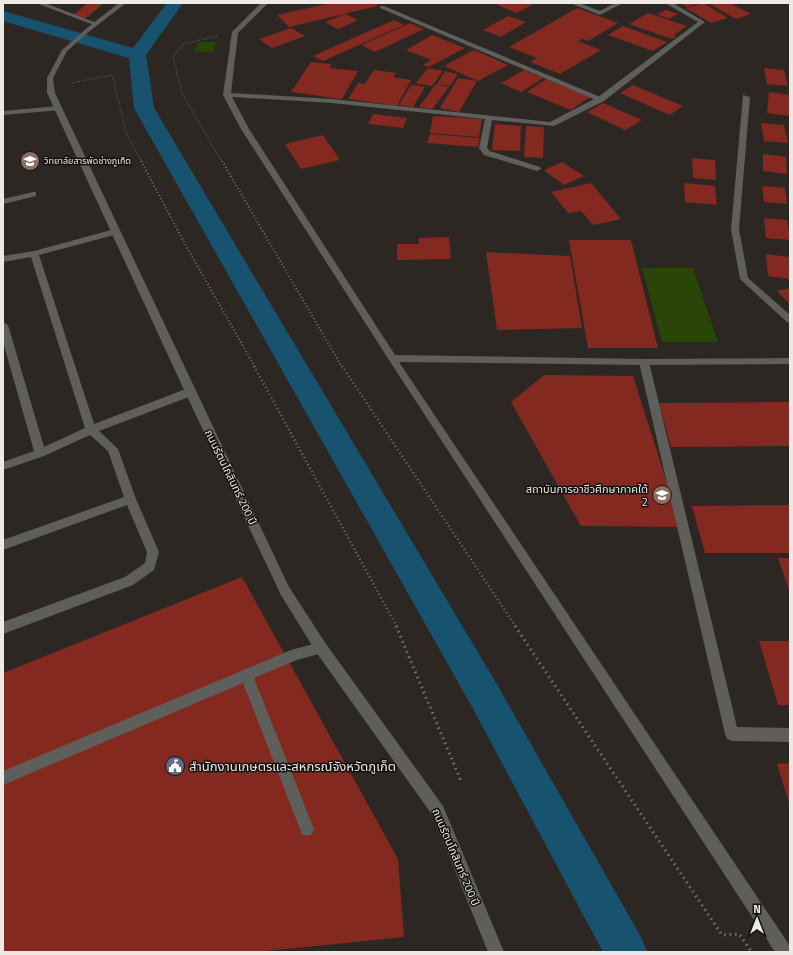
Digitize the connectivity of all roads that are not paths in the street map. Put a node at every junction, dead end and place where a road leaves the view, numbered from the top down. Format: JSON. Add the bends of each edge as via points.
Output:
{"nodes":[{"id":1,"x":39,"y":3,"type":"edge"},
{"id":2,"x":123,"y":3,"type":"edge"},
{"id":3,"x":265,"y":3,"type":"edge"},
{"id":4,"x":573,"y":3,"type":"edge"},
{"id":5,"x":620,"y":3,"type":"edge"},
{"id":6,"x":668,"y":3,"type":"edge"},
{"id":7,"x":382,"y":7,"type":"dead end"},
{"id":8,"x":96,"y":24,"type":"junction"},
{"id":9,"x":227,"y":95,"type":"junction"},
{"id":10,"x":746,"y":98,"type":"dead end"},
{"id":11,"x":601,"y":99,"type":"junction"},
{"id":12,"x":58,"y":108,"type":"junction"},
{"id":13,"x":3,"y":113,"type":"edge"},
{"id":14,"x":489,"y":118,"type":"junction"},
{"id":15,"x":537,"y":169,"type":"dead end"},
{"id":16,"x":33,"y":194,"type":"dead end"},
{"id":17,"x":3,"y":202,"type":"edge"},
{"id":18,"x":115,"y":232,"type":"junction"},
{"id":19,"x":34,"y":254,"type":"junction"},
{"id":20,"x":3,"y":259,"type":"edge"},
{"id":21,"x":790,"y":320,"type":"edge"},
{"id":22,"x":3,"y":325,"type":"edge"},
{"id":23,"x":392,"y":358,"type":"junction"},
{"id":24,"x":790,"y":360,"type":"edge"},
{"id":25,"x":644,"y":362,"type":"junction"},
{"id":26,"x":190,"y":392,"type":"junction"},
{"id":27,"x":91,"y":430,"type":"junction"},
{"id":28,"x":40,"y":453,"type":"junction"},
{"id":29,"x":3,"y":466,"type":"edge"},
{"id":30,"x":130,"y":499,"type":"junction"},
{"id":31,"x":3,"y":545,"type":"edge"},
{"id":32,"x":3,"y":628,"type":"edge"},
{"id":33,"x":321,"y":648,"type":"junction"},
{"id":34,"x":246,"y":675,"type":"junction"},
{"id":35,"x":790,"y":735,"type":"edge"},
{"id":36,"x":3,"y":778,"type":"edge"},
{"id":37,"x":307,"y":829,"type":"dead end"},
{"id":38,"x":496,"y":952,"type":"edge"},
{"id":39,"x":784,"y":952,"type":"edge"}],
"edges":[{"from":1,"to":8,"type":"street"},
{"from":2,"to":8,"type":"street","name":"ถนนรัตนโกสินทร์ 200 ปี"},
{"from":3,"to":9,"type":"street","via":[[235,32]]},
{"from":4,"to":5,"type":"street","via":[[600,13]]},
{"from":6,"to":11,"type":"street","via":[[702,22]]},
{"from":7,"to":11,"type":"street"},
{"from":8,"to":12,"type":"street","name":"ถนนรัตนโกสินทร์ 200 ปี","via":[[64,50],[50,78],[50,89]]},
{"from":9,"to":14,"type":"street","via":[[332,101]]},
{"from":9,"to":23,"type":"street","via":[[245,129]]},
{"from":10,"to":21,"type":"street","via":[[735,230],[744,279]]},
{"from":11,"to":14,"type":"street","via":[[551,124]]},
{"from":12,"to":13,"type":"street"},
{"from":12,"to":18,"type":"street","name":"ถนนรัตนโกสินทร์ 200 ปี"},
{"from":14,"to":15,"type":"street","via":[[483,148],[487,152]]},
{"from":16,"to":17,"type":"street"},
{"from":18,"to":19,"type":"street"},
{"from":18,"to":26,"type":"street","name":"ถนนรัตนโกสินทร์ 200 ปี"},
{"from":19,"to":20,"type":"street"},
{"from":19,"to":27,"type":"street"},
{"from":22,"to":28,"type":"street"},
{"from":23,"to":25,"type":"street"},
{"from":23,"to":39,"type":"street"},
{"from":24,"to":25,"type":"street"},
{"from":25,"to":35,"type":"street","via":[[732,734]]},
{"from":26,"to":27,"type":"street"},
{"from":26,"to":33,"type":"street","name":"ถนนรัตนโกสินทร์ 200 ปี","via":[[285,591]]},
{"from":27,"to":28,"type":"street"},
{"from":27,"to":30,"type":"street","via":[[113,449]]},
{"from":28,"to":29,"type":"street"},
{"from":30,"to":31,"type":"street"},
{"from":30,"to":32,"type":"street","via":[[153,552],[150,566],[129,581]]},
{"from":33,"to":34,"type":"street","via":[[296,654]]},
{"from":33,"to":38,"type":"street","name":"ถนนรัตนโกสินทร์ 200 ปี","via":[[438,810]]},
{"from":34,"to":36,"type":"street"},
{"from":34,"to":37,"type":"street"}]}
